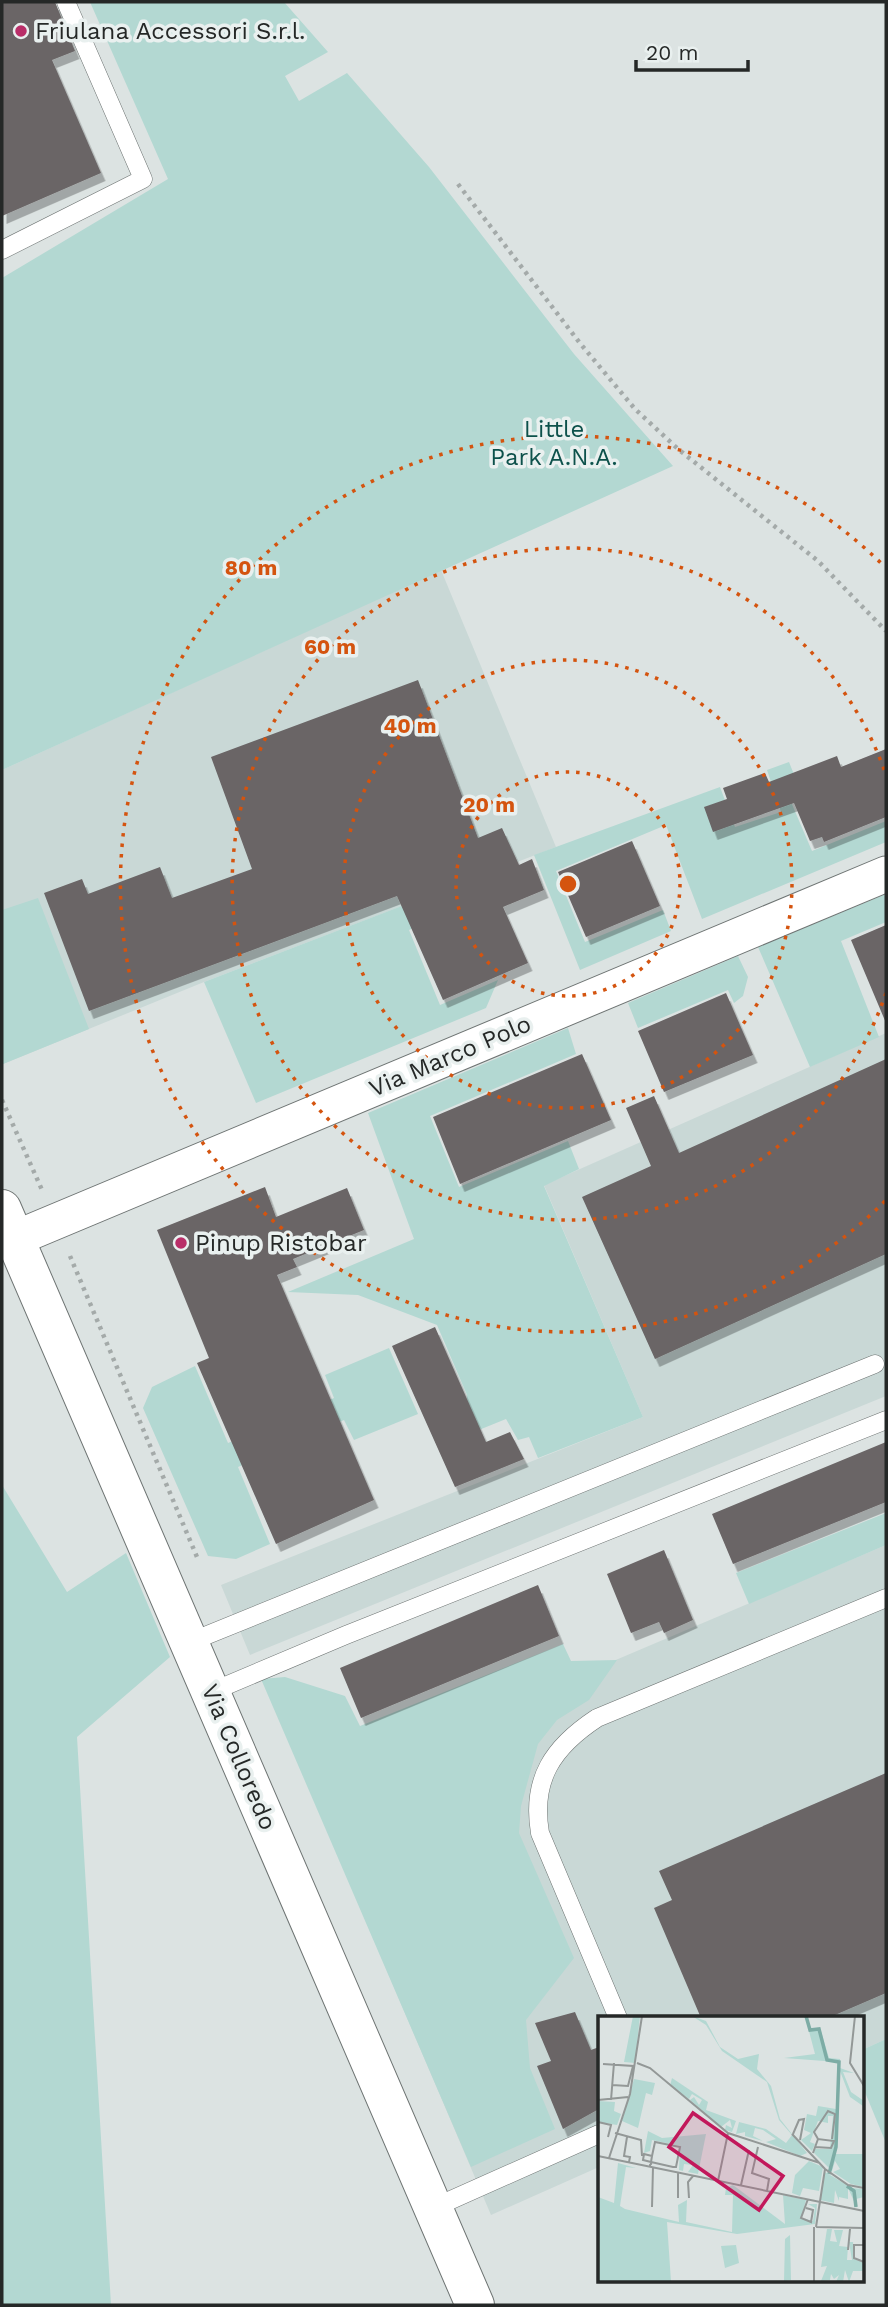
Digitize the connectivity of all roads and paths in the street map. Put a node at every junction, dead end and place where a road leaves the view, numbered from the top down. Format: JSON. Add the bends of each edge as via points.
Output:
{"nodes":[{"id":1,"x":66,"y":2,"type":"edge"},
{"id":2,"x":458,"y":184,"type":"dead end"},
{"id":3,"x":2,"y":250,"type":"edge"},
{"id":4,"x":886,"y":631,"type":"edge"},
{"id":5,"x":886,"y":874,"type":"edge"},
{"id":6,"x":8,"y":1224,"type":"edge"},
{"id":7,"x":875,"y":1364,"type":"dead end"},
{"id":8,"x":886,"y":1420,"type":"edge"},
{"id":9,"x":886,"y":1598,"type":"edge"},
{"id":10,"x":190,"y":1642,"type":"junction"},
{"id":11,"x":211,"y":1692,"type":"junction"},
{"id":12,"x":617,"y":2016,"type":"edge"},
{"id":13,"x":598,"y":2134,"type":"edge"},
{"id":14,"x":433,"y":2208,"type":"junction"},
{"id":15,"x":475,"y":2305,"type":"edge"}],
"edges":[{"from":1,"to":3,"type":"lane","via":[[143,179]]},
{"from":2,"to":4,"type":"path","via":[[635,409],[818,561]]},
{"from":5,"to":6,"type":"street","name":"Via Marco Polo"},
{"from":6,"to":10,"type":"main road","name":"Via Colloredo"},
{"from":7,"to":10,"type":"lane"},
{"from":8,"to":11,"type":"lane"},
{"from":9,"to":12,"type":"lane","via":[[597,1718],[553,1756],[539,1790],[536,1812],[540,1833]]},
{"from":10,"to":11,"type":"main road","name":"Via Colloredo"},
{"from":11,"to":14,"type":"main road","name":"Via Colloredo"},
{"from":13,"to":14,"type":"lane"},
{"from":14,"to":15,"type":"main road","name":"Via Colloredo"}]}
